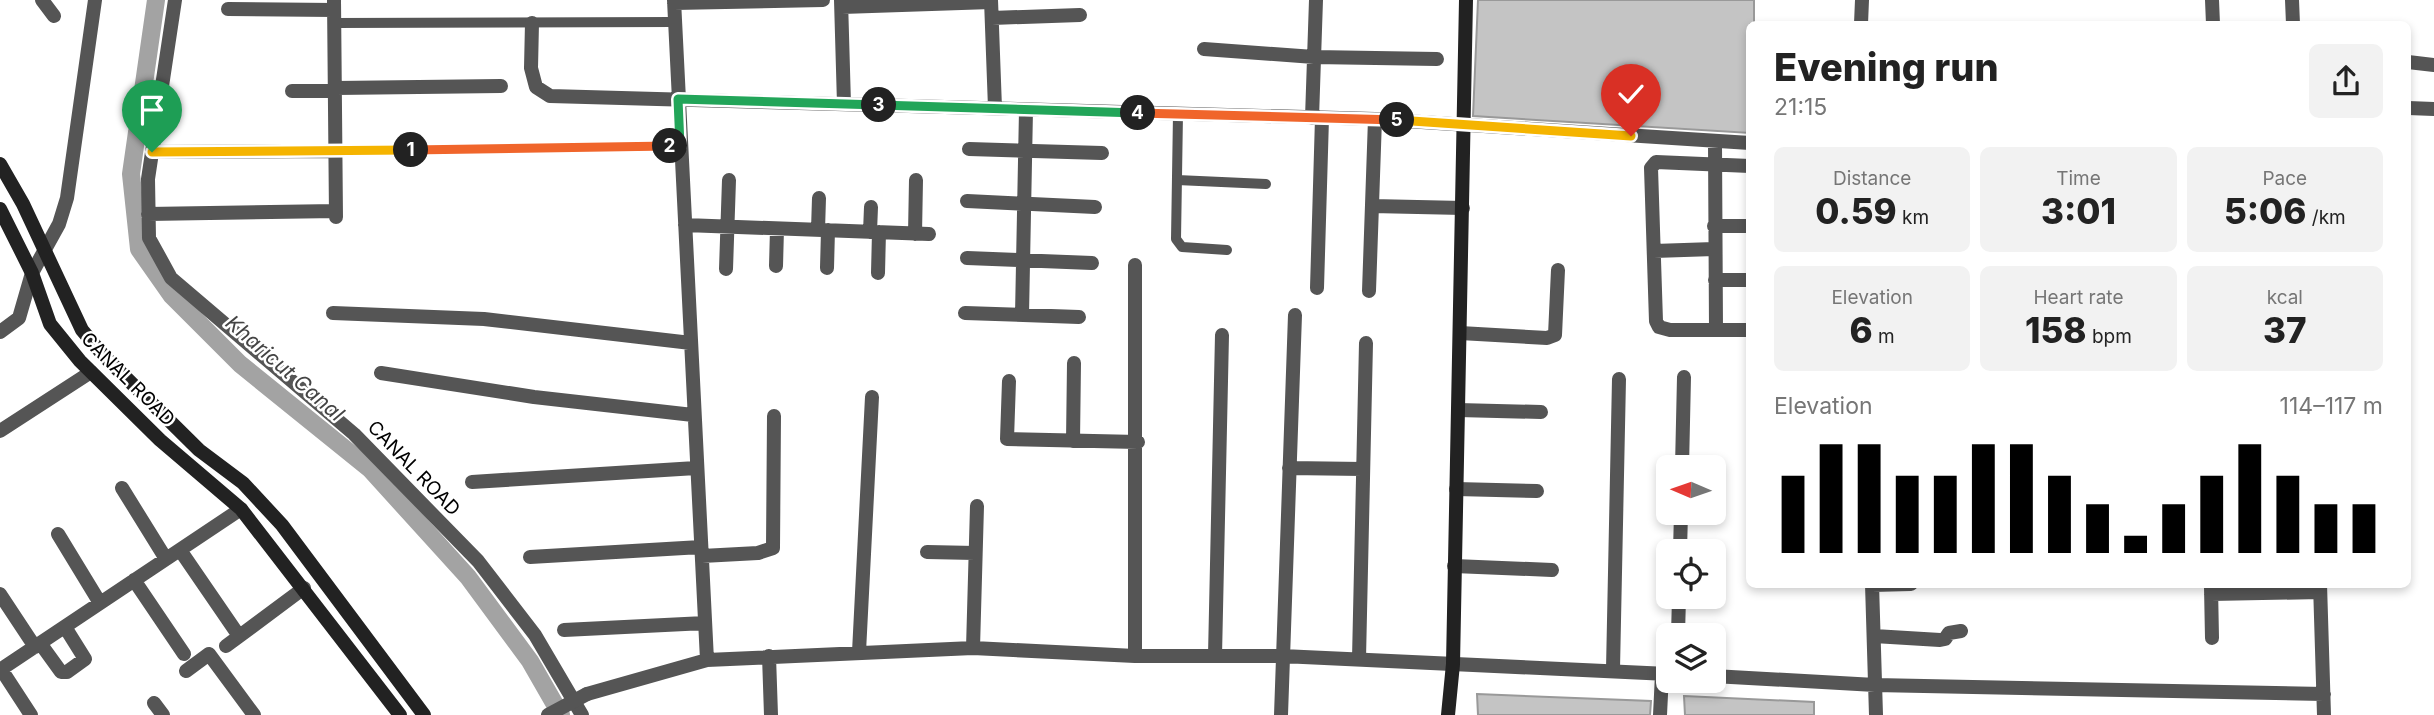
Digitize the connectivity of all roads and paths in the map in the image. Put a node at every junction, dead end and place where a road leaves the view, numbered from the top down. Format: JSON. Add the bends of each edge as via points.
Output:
{"nodes":[{"id":1,"x":42,"y":0,"type":"edge"},
{"id":2,"x":95,"y":0,"type":"edge"},
{"id":3,"x":175,"y":0,"type":"edge"},
{"id":4,"x":822,"y":0,"type":"edge"},
{"id":5,"x":1315,"y":0,"type":"edge"},
{"id":6,"x":1465,"y":0,"type":"edge"},
{"id":7,"x":1862,"y":0,"type":"edge"},
{"id":8,"x":2212,"y":0,"type":"edge"},
{"id":9,"x":2292,"y":0,"type":"edge"},
{"id":10,"x":674,"y":1,"type":"edge"},
{"id":11,"x":991,"y":1,"type":"edge"},
{"id":12,"x":841,"y":4,"type":"edge"},
{"id":13,"x":228,"y":9,"type":"dead end"},
{"id":14,"x":334,"y":11,"type":"edge"},
{"id":15,"x":1080,"y":15,"type":"dead end"},
{"id":16,"x":54,"y":16,"type":"dead end"},
{"id":17,"x":992,"y":18,"type":"junction"},
{"id":18,"x":1861,"y":21,"type":"edge"},
{"id":19,"x":2213,"y":21,"type":"edge"},
{"id":20,"x":2293,"y":21,"type":"edge"},
{"id":21,"x":674,"y":22,"type":"junction"},
{"id":22,"x":532,"y":23,"type":"junction"},
{"id":23,"x":1204,"y":49,"type":"dead end"},
{"id":24,"x":1314,"y":57,"type":"junction"},
{"id":25,"x":1437,"y":59,"type":"dead end"},
{"id":26,"x":2411,"y":62,"type":"edge"},
{"id":27,"x":2434,"y":65,"type":"edge"},
{"id":28,"x":501,"y":86,"type":"dead end"},
{"id":29,"x":336,"y":89,"type":"junction"},
{"id":30,"x":292,"y":91,"type":"dead end"},
{"id":31,"x":678,"y":99,"type":"junction"},
{"id":32,"x":844,"y":104,"type":"junction"},
{"id":33,"x":995,"y":108,"type":"junction"},
{"id":34,"x":2411,"y":108,"type":"edge"},
{"id":35,"x":2434,"y":108,"type":"edge"},
{"id":36,"x":1026,"y":110,"type":"junction"},
{"id":37,"x":1178,"y":114,"type":"junction"},
{"id":38,"x":1317,"y":118,"type":"junction"},
{"id":39,"x":1376,"y":119,"type":"junction"},
{"id":40,"x":1465,"y":123,"type":"junction"},
{"id":41,"x":1714,"y":143,"type":"junction"},
{"id":42,"x":1746,"y":143,"type":"edge"},
{"id":43,"x":680,"y":146,"type":"junction"},
{"id":44,"x":969,"y":149,"type":"dead end"},
{"id":45,"x":337,"y":151,"type":"junction"},
{"id":46,"x":1025,"y":151,"type":"junction"},
{"id":47,"x":152,"y":152,"type":"junction"},
{"id":48,"x":1102,"y":153,"type":"dead end"},
{"id":49,"x":0,"y":164,"type":"edge"},
{"id":50,"x":1714,"y":165,"type":"junction"},
{"id":51,"x":1746,"y":166,"type":"edge"},
{"id":52,"x":729,"y":180,"type":"dead end"},
{"id":53,"x":916,"y":180,"type":"dead end"},
{"id":54,"x":1177,"y":180,"type":"junction"},
{"id":55,"x":1266,"y":184,"type":"dead end"},
{"id":56,"x":819,"y":198,"type":"dead end"},
{"id":57,"x":967,"y":201,"type":"dead end"},
{"id":58,"x":1024,"y":204,"type":"junction"},
{"id":59,"x":1372,"y":206,"type":"junction"},
{"id":60,"x":871,"y":207,"type":"dead end"},
{"id":61,"x":1095,"y":207,"type":"dead end"},
{"id":62,"x":1463,"y":208,"type":"junction"},
{"id":63,"x":0,"y":209,"type":"edge"},
{"id":64,"x":148,"y":214,"type":"junction"},
{"id":65,"x":685,"y":225,"type":"junction"},
{"id":66,"x":1714,"y":226,"type":"junction"},
{"id":67,"x":1746,"y":226,"type":"edge"},
{"id":68,"x":727,"y":227,"type":"junction"},
{"id":69,"x":777,"y":229,"type":"junction"},
{"id":70,"x":823,"y":230,"type":"junction"},
{"id":71,"x":875,"y":232,"type":"junction"},
{"id":72,"x":45,"y":249,"type":"junction"},
{"id":73,"x":1714,"y":249,"type":"junction"},
{"id":74,"x":1227,"y":250,"type":"dead end"},
{"id":75,"x":1654,"y":251,"type":"junction"},
{"id":76,"x":967,"y":258,"type":"dead end"},
{"id":77,"x":1023,"y":260,"type":"junction"},
{"id":78,"x":1092,"y":263,"type":"dead end"},
{"id":79,"x":1135,"y":265,"type":"dead end"},
{"id":80,"x":776,"y":266,"type":"dead end"},
{"id":81,"x":827,"y":268,"type":"dead end"},
{"id":82,"x":726,"y":269,"type":"dead end"},
{"id":83,"x":1558,"y":270,"type":"dead end"},
{"id":84,"x":32,"y":273,"type":"junction"},
{"id":85,"x":878,"y":273,"type":"dead end"},
{"id":86,"x":1715,"y":280,"type":"junction"},
{"id":87,"x":1746,"y":280,"type":"edge"},
{"id":88,"x":1317,"y":288,"type":"dead end"},
{"id":89,"x":1369,"y":291,"type":"dead end"},
{"id":90,"x":333,"y":313,"type":"dead end"},
{"id":91,"x":965,"y":313,"type":"dead end"},
{"id":92,"x":1022,"y":315,"type":"junction"},
{"id":93,"x":1295,"y":316,"type":"dead end"},
{"id":94,"x":1079,"y":317,"type":"dead end"},
{"id":95,"x":1716,"y":330,"type":"junction"},
{"id":96,"x":1746,"y":330,"type":"edge"},
{"id":97,"x":0,"y":332,"type":"edge"},
{"id":98,"x":1460,"y":333,"type":"junction"},
{"id":99,"x":1222,"y":335,"type":"dead end"},
{"id":100,"x":691,"y":343,"type":"junction"},
{"id":101,"x":1366,"y":343,"type":"dead end"},
{"id":102,"x":1074,"y":363,"type":"dead end"},
{"id":103,"x":91,"y":372,"type":"junction"},
{"id":104,"x":381,"y":373,"type":"dead end"},
{"id":105,"x":1684,"y":377,"type":"dead end"},
{"id":106,"x":1619,"y":379,"type":"dead end"},
{"id":107,"x":1009,"y":381,"type":"dead end"},
{"id":108,"x":872,"y":397,"type":"dead end"},
{"id":109,"x":1458,"y":410,"type":"junction"},
{"id":110,"x":1541,"y":412,"type":"dead end"},
{"id":111,"x":693,"y":415,"type":"junction"},
{"id":112,"x":774,"y":416,"type":"dead end"},
{"id":113,"x":0,"y":431,"type":"edge"},
{"id":114,"x":1073,"y":441,"type":"junction"},
{"id":115,"x":1138,"y":442,"type":"junction"},
{"id":116,"x":1682,"y":455,"type":"edge"},
{"id":117,"x":696,"y":468,"type":"junction"},
{"id":118,"x":1289,"y":468,"type":"junction"},
{"id":119,"x":1363,"y":469,"type":"junction"},
{"id":120,"x":472,"y":482,"type":"dead end"},
{"id":121,"x":122,"y":488,"type":"dead end"},
{"id":122,"x":1456,"y":489,"type":"junction"},
{"id":123,"x":1538,"y":491,"type":"dead end"},
{"id":124,"x":977,"y":506,"type":"dead end"},
{"id":125,"x":242,"y":509,"type":"junction"},
{"id":126,"x":58,"y":534,"type":"dead end"},
{"id":127,"x":180,"y":550,"type":"junction"},
{"id":128,"x":701,"y":551,"type":"junction"},
{"id":129,"x":927,"y":552,"type":"dead end"},
{"id":130,"x":975,"y":553,"type":"junction"},
{"id":131,"x":530,"y":557,"type":"dead end"},
{"id":132,"x":166,"y":559,"type":"junction"},
{"id":133,"x":1454,"y":566,"type":"junction"},
{"id":134,"x":1552,"y":570,"type":"dead end"},
{"id":135,"x":134,"y":580,"type":"junction"},
{"id":136,"x":1872,"y":588,"type":"edge"},
{"id":137,"x":2320,"y":588,"type":"edge"},
{"id":138,"x":304,"y":589,"type":"junction"},
{"id":139,"x":2211,"y":589,"type":"edge"},
{"id":140,"x":0,"y":594,"type":"edge"},
{"id":141,"x":100,"y":603,"type":"junction"},
{"id":142,"x":705,"y":623,"type":"junction"},
{"id":143,"x":65,"y":626,"type":"junction"},
{"id":144,"x":564,"y":631,"type":"dead end"},
{"id":145,"x":1961,"y":631,"type":"dead end"},
{"id":146,"x":239,"y":636,"type":"junction"},
{"id":147,"x":1874,"y":636,"type":"junction"},
{"id":148,"x":2213,"y":638,"type":"dead end"},
{"id":149,"x":37,"y":645,"type":"junction"},
{"id":150,"x":226,"y":646,"type":"dead end"},
{"id":151,"x":973,"y":648,"type":"junction"},
{"id":152,"x":859,"y":652,"type":"junction"},
{"id":153,"x":184,"y":654,"type":"dead end"},
{"id":154,"x":769,"y":656,"type":"junction"},
{"id":155,"x":1135,"y":656,"type":"junction"},
{"id":156,"x":1215,"y":656,"type":"junction"},
{"id":157,"x":1282,"y":656,"type":"junction"},
{"id":158,"x":1359,"y":659,"type":"junction"},
{"id":159,"x":707,"y":660,"type":"junction"},
{"id":160,"x":1452,"y":664,"type":"junction"},
{"id":161,"x":1613,"y":669,"type":"junction"},
{"id":162,"x":1,"y":670,"type":"edge"},
{"id":163,"x":186,"y":671,"type":"dead end"},
{"id":164,"x":1656,"y":673,"type":"edge"},
{"id":165,"x":1726,"y":677,"type":"edge"},
{"id":166,"x":1875,"y":685,"type":"junction"},
{"id":167,"x":1663,"y":693,"type":"edge"},
{"id":168,"x":2324,"y":694,"type":"junction"},
{"id":169,"x":31,"y":715,"type":"edge"},
{"id":170,"x":254,"y":715,"type":"edge"},
{"id":171,"x":400,"y":715,"type":"edge"},
{"id":172,"x":424,"y":715,"type":"edge"},
{"id":173,"x":548,"y":715,"type":"edge"},
{"id":174,"x":582,"y":715,"type":"edge"},
{"id":175,"x":771,"y":715,"type":"edge"},
{"id":176,"x":1282,"y":715,"type":"edge"},
{"id":177,"x":1448,"y":715,"type":"edge"},
{"id":178,"x":1660,"y":715,"type":"edge"},
{"id":179,"x":1876,"y":715,"type":"edge"},
{"id":180,"x":2325,"y":715,"type":"edge"}],
"edges":[{"from":1,"to":16,"type":"street"},
{"from":2,"to":72,"type":"street","via":[[67,198]]},
{"from":3,"to":47,"type":"street","name":"CANAL ROAD"},
{"from":4,"to":10,"type":"street"},
{"from":5,"to":24,"type":"street"},
{"from":6,"to":40,"type":"street"},
{"from":7,"to":18,"type":"street"},
{"from":8,"to":19,"type":"street"},
{"from":9,"to":20,"type":"street"},
{"from":10,"to":21,"type":"street"},
{"from":11,"to":12,"type":"street"},
{"from":11,"to":17,"type":"street"},
{"from":12,"to":32,"type":"street"},
{"from":13,"to":14,"type":"street"},
{"from":14,"to":22,"type":"lane"},
{"from":14,"to":29,"type":"street"},
{"from":15,"to":17,"type":"street"},
{"from":17,"to":33,"type":"street"},
{"from":21,"to":22,"type":"lane"},
{"from":21,"to":31,"type":"street"},
{"from":22,"to":31,"type":"street","via":[[531,68],[536,87],[550,96]]},
{"from":23,"to":24,"type":"street"},
{"from":24,"to":25,"type":"street"},
{"from":24,"to":38,"type":"street"},
{"from":26,"to":27,"type":"street"},
{"from":28,"to":29,"type":"street"},
{"from":29,"to":30,"type":"street"},
{"from":29,"to":45,"type":"street"},
{"from":31,"to":32,"type":"street"},
{"from":31,"to":43,"type":"street"},
{"from":32,"to":33,"type":"street"},
{"from":33,"to":36,"type":"street"},
{"from":34,"to":35,"type":"street"},
{"from":36,"to":37,"type":"street"},
{"from":36,"to":46,"type":"street"},
{"from":37,"to":38,"type":"street"},
{"from":37,"to":54,"type":"lane"},
{"from":38,"to":39,"type":"street"},
{"from":38,"to":88,"type":"street"},
{"from":39,"to":40,"type":"street"},
{"from":39,"to":59,"type":"street"},
{"from":40,"to":41,"type":"street"},
{"from":40,"to":62,"type":"street"},
{"from":41,"to":42,"type":"street"},
{"from":41,"to":50,"type":"street"},
{"from":43,"to":45,"type":"lane"},
{"from":43,"to":65,"type":"street"},
{"from":44,"to":46,"type":"street"},
{"from":45,"to":47,"type":"street"},
{"from":45,"to":64,"type":"street","via":[[336,214]]},
{"from":46,"to":48,"type":"street"},
{"from":46,"to":58,"type":"street"},
{"from":47,"to":64,"type":"street","name":"CANAL ROAD"},
{"from":49,"to":72,"type":"street"},
{"from":50,"to":51,"type":"street"},
{"from":50,"to":66,"type":"street"},
{"from":50,"to":75,"type":"street","via":[[1653,163]]},
{"from":52,"to":68,"type":"street"},
{"from":53,"to":71,"type":"street","via":[[922,234]]},
{"from":54,"to":55,"type":"lane"},
{"from":54,"to":74,"type":"lane","via":[[1176,239],[1182,247]]},
{"from":56,"to":70,"type":"street"},
{"from":57,"to":58,"type":"street"},
{"from":58,"to":61,"type":"street"},
{"from":58,"to":77,"type":"street"},
{"from":59,"to":62,"type":"street"},
{"from":59,"to":89,"type":"street"},
{"from":60,"to":71,"type":"street"},
{"from":62,"to":98,"type":"street"},
{"from":63,"to":84,"type":"street","name":"CANAL ROAD"},
{"from":64,"to":174,"type":"street","name":"CANAL ROAD","via":[[149,238],[171,278],[355,434],[478,561],[535,635]]},
{"from":65,"to":68,"type":"street"},
{"from":65,"to":100,"type":"street"},
{"from":66,"to":67,"type":"street"},
{"from":66,"to":73,"type":"street"},
{"from":68,"to":69,"type":"street"},
{"from":68,"to":82,"type":"street"},
{"from":69,"to":70,"type":"street"},
{"from":69,"to":80,"type":"street"},
{"from":70,"to":71,"type":"street"},
{"from":70,"to":81,"type":"street"},
{"from":71,"to":85,"type":"street"},
{"from":72,"to":84,"type":"street"},
{"from":72,"to":172,"type":"street","via":[[82,330],[199,450],[243,483],[282,524]]},
{"from":73,"to":75,"type":"street"},
{"from":73,"to":86,"type":"street"},
{"from":75,"to":95,"type":"street","via":[[1659,327]]},
{"from":76,"to":77,"type":"street"},
{"from":77,"to":78,"type":"street"},
{"from":77,"to":92,"type":"street"},
{"from":79,"to":115,"type":"street"},
{"from":83,"to":98,"type":"street","via":[[1555,335]]},
{"from":84,"to":97,"type":"street","via":[[19,318]]},
{"from":84,"to":103,"type":"street","name":"CANAL ROAD","via":[[50,324]]},
{"from":86,"to":87,"type":"street"},
{"from":86,"to":95,"type":"street"},
{"from":90,"to":100,"type":"street","via":[[484,319]]},
{"from":91,"to":92,"type":"street"},
{"from":92,"to":94,"type":"street"},
{"from":93,"to":118,"type":"street"},
{"from":95,"to":96,"type":"street"},
{"from":98,"to":109,"type":"street"},
{"from":99,"to":156,"type":"street"},
{"from":100,"to":111,"type":"street"},
{"from":101,"to":119,"type":"street"},
{"from":102,"to":114,"type":"street"},
{"from":103,"to":113,"type":"street"},
{"from":103,"to":125,"type":"street","name":"CANAL ROAD","via":[[160,440]]},
{"from":104,"to":111,"type":"street"},
{"from":105,"to":116,"type":"street"},
{"from":106,"to":161,"type":"street"},
{"from":107,"to":114,"type":"street","via":[[1007,439]]},
{"from":108,"to":152,"type":"street"},
{"from":109,"to":110,"type":"street"},
{"from":109,"to":122,"type":"street"},
{"from":111,"to":117,"type":"street"},
{"from":112,"to":128,"type":"street","via":[[773,548],[758,553]]},
{"from":114,"to":115,"type":"street"},
{"from":115,"to":155,"type":"street"},
{"from":117,"to":120,"type":"street"},
{"from":117,"to":128,"type":"street"},
{"from":118,"to":119,"type":"street"},
{"from":118,"to":157,"type":"street"},
{"from":119,"to":158,"type":"street"},
{"from":121,"to":132,"type":"street"},
{"from":122,"to":123,"type":"street"},
{"from":122,"to":133,"type":"street"},
{"from":124,"to":130,"type":"street"},
{"from":125,"to":127,"type":"street"},
{"from":125,"to":138,"type":"street","name":"CANAL ROAD"},
{"from":126,"to":141,"type":"street"},
{"from":127,"to":132,"type":"street"},
{"from":127,"to":146,"type":"street"},
{"from":128,"to":131,"type":"street"},
{"from":128,"to":142,"type":"street"},
{"from":129,"to":130,"type":"street"},
{"from":130,"to":151,"type":"street"},
{"from":132,"to":135,"type":"street"},
{"from":133,"to":134,"type":"street"},
{"from":133,"to":160,"type":"street"},
{"from":135,"to":141,"type":"street"},
{"from":135,"to":153,"type":"street"},
{"from":136,"to":147,"type":"street"},
{"from":137,"to":139,"type":"street"},
{"from":137,"to":168,"type":"street"},
{"from":138,"to":146,"type":"street"},
{"from":138,"to":171,"type":"street","name":"CANAL ROAD"},
{"from":139,"to":148,"type":"street"},
{"from":140,"to":149,"type":"street"},
{"from":141,"to":143,"type":"street"},
{"from":142,"to":144,"type":"street"},
{"from":142,"to":159,"type":"street"},
{"from":143,"to":149,"type":"street"},
{"from":143,"to":149,"type":"street","via":[[82,649],[82,663],[61,672]]},
{"from":145,"to":147,"type":"street","via":[[1940,640]]},
{"from":146,"to":150,"type":"street"},
{"from":147,"to":166,"type":"street"},
{"from":149,"to":162,"type":"street"},
{"from":151,"to":152,"type":"street"},
{"from":151,"to":155,"type":"street"},
{"from":152,"to":154,"type":"street"},
{"from":154,"to":159,"type":"street"},
{"from":154,"to":175,"type":"street"},
{"from":155,"to":156,"type":"street"},
{"from":156,"to":157,"type":"street"},
{"from":157,"to":158,"type":"street"},
{"from":157,"to":176,"type":"street"},
{"from":158,"to":160,"type":"street"},
{"from":159,"to":173,"type":"street","bridge":true,"via":[[587,694]]},
{"from":160,"to":161,"type":"street"},
{"from":160,"to":177,"type":"street"},
{"from":161,"to":164,"type":"street"},
{"from":162,"to":169,"type":"street"},
{"from":163,"to":170,"type":"street","via":[[209,654]]},
{"from":165,"to":166,"type":"street"},
{"from":166,"to":168,"type":"street"},
{"from":166,"to":179,"type":"street"},
{"from":167,"to":178,"type":"street"},
{"from":168,"to":180,"type":"street"}]}
